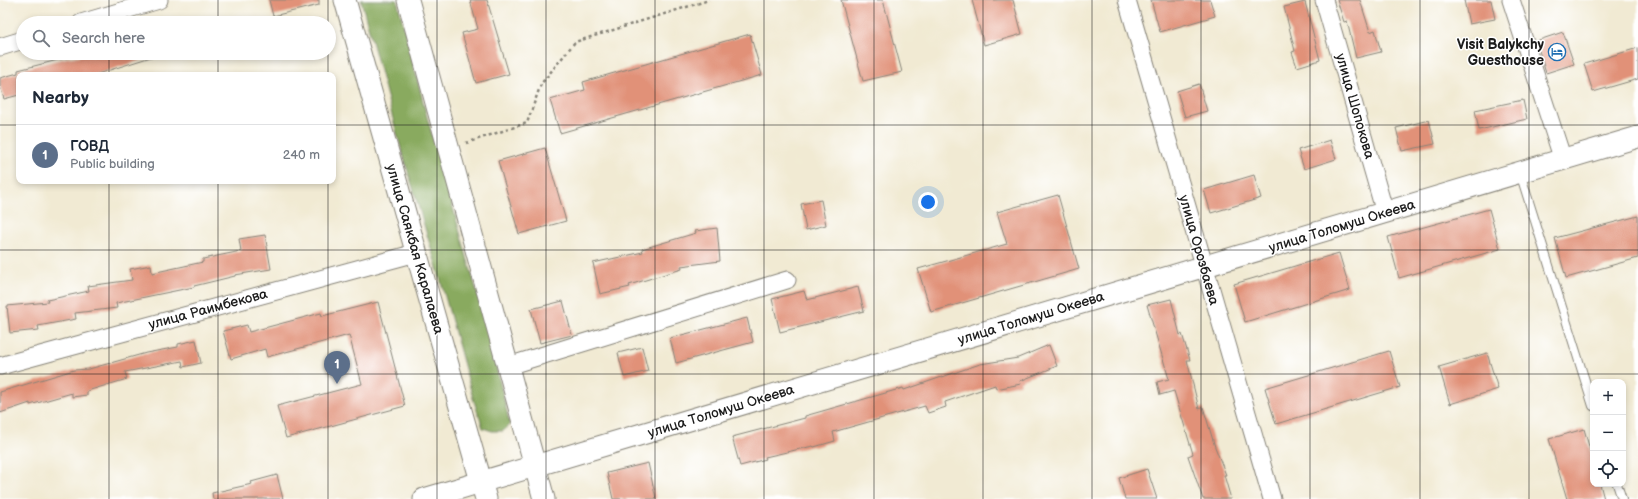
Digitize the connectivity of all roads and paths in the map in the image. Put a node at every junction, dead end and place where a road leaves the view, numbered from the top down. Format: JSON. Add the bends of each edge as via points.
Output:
{"nodes":[{"id":1,"x":159,"y":0,"type":"edge"},
{"id":2,"x":345,"y":0,"type":"edge"},
{"id":3,"x":408,"y":0,"type":"edge"},
{"id":4,"x":709,"y":0,"type":"edge"},
{"id":5,"x":1127,"y":0,"type":"edge"},
{"id":6,"x":1324,"y":0,"type":"edge"},
{"id":7,"x":1512,"y":0,"type":"edge"},
{"id":8,"x":105,"y":16,"type":"edge"},
{"id":9,"x":16,"y":42,"type":"edge"},
{"id":10,"x":0,"y":47,"type":"edge"},
{"id":11,"x":1638,"y":137,"type":"edge"},
{"id":12,"x":448,"y":149,"type":"junction"},
{"id":13,"x":1562,"y":160,"type":"junction"},
{"id":14,"x":1520,"y":173,"type":"junction"},
{"id":15,"x":1386,"y":213,"type":"junction"},
{"id":16,"x":416,"y":253,"type":"junction"},
{"id":17,"x":1204,"y":266,"type":"junction"},
{"id":18,"x":787,"y":280,"type":"dead end"},
{"id":19,"x":0,"y":366,"type":"edge"},
{"id":20,"x":508,"y":366,"type":"junction"},
{"id":21,"x":1590,"y":396,"type":"edge"},
{"id":22,"x":535,"y":466,"type":"junction"},
{"id":23,"x":1618,"y":487,"type":"edge"},
{"id":24,"x":484,"y":490,"type":"edge"},
{"id":25,"x":424,"y":499,"type":"edge"},
{"id":26,"x":544,"y":499,"type":"edge"},
{"id":27,"x":1272,"y":499,"type":"edge"},
{"id":28,"x":1622,"y":499,"type":"edge"}],
"edges":[{"from":1,"to":8,"type":"street"},
{"from":2,"to":16,"type":"street","name":"улица Саякбая Каралаева"},
{"from":3,"to":12,"type":"street"},
{"from":4,"to":12,"type":"path","via":[[575,42],[541,84],[527,123]]},
{"from":5,"to":17,"type":"street","name":"улица Орозбаева"},
{"from":6,"to":15,"type":"street","name":"улица Шопокова"},
{"from":7,"to":13,"type":"street"},
{"from":9,"to":10,"type":"street"},
{"from":11,"to":13,"type":"street","name":"улица Толомуш Океева"},
{"from":12,"to":20,"type":"street"},
{"from":13,"to":14,"type":"street","name":"улица Толомуш Океева"},
{"from":14,"to":15,"type":"street","name":"улица Толомуш Океева"},
{"from":14,"to":21,"type":"lane"},
{"from":15,"to":17,"type":"street","name":"улица Толомуш Океева"},
{"from":16,"to":19,"type":"street","name":"улица Раимбекова"},
{"from":16,"to":24,"type":"street","name":"улица Саякбая Каралаева"},
{"from":17,"to":22,"type":"street","name":"улица Толомуш Океева"},
{"from":17,"to":27,"type":"street","name":"улица Орозбаева"},
{"from":18,"to":20,"type":"street"},
{"from":20,"to":22,"type":"street"},
{"from":22,"to":24,"type":"street","name":"улица Толомуш Океева"},
{"from":22,"to":26,"type":"street"},
{"from":23,"to":28,"type":"lane"},
{"from":24,"to":25,"type":"street","name":"улица Толомуш Океева"}]}
